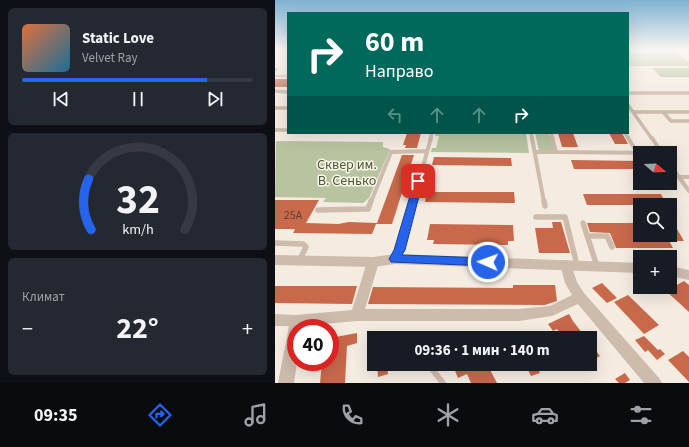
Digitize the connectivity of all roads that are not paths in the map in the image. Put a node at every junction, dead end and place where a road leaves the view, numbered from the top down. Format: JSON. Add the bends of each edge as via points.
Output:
{"nodes":[{"id":1,"x":275,"y":76,"type":"edge"},
{"id":2,"x":287,"y":76,"type":"edge"},
{"id":3,"x":275,"y":91,"type":"edge"},
{"id":4,"x":287,"y":92,"type":"edge"},
{"id":5,"x":629,"y":93,"type":"edge"},
{"id":6,"x":689,"y":93,"type":"edge"},
{"id":7,"x":629,"y":106,"type":"edge"},
{"id":8,"x":275,"y":108,"type":"edge"},
{"id":9,"x":287,"y":108,"type":"edge"},
{"id":10,"x":633,"y":112,"type":"junction"},
{"id":11,"x":663,"y":112,"type":"junction"},
{"id":12,"x":689,"y":112,"type":"edge"},
{"id":13,"x":689,"y":121,"type":"edge"},
{"id":14,"x":275,"y":130,"type":"edge"},
{"id":15,"x":287,"y":130,"type":"dead end"},
{"id":16,"x":432,"y":134,"type":"edge"},
{"id":17,"x":531,"y":134,"type":"edge"},
{"id":18,"x":551,"y":134,"type":"edge"},
{"id":19,"x":626,"y":134,"type":"edge"},
{"id":20,"x":633,"y":146,"type":"edge"},
{"id":21,"x":656,"y":146,"type":"edge"},
{"id":22,"x":427,"y":151,"type":"junction"},
{"id":23,"x":535,"y":152,"type":"junction"},
{"id":24,"x":556,"y":152,"type":"junction"},
{"id":25,"x":633,"y":152,"type":"edge"},
{"id":26,"x":677,"y":174,"type":"edge"},
{"id":27,"x":679,"y":177,"type":"junction"},
{"id":28,"x":689,"y":177,"type":"edge"},
{"id":29,"x":689,"y":191,"type":"edge"},
{"id":30,"x":545,"y":206,"type":"dead end"},
{"id":31,"x":318,"y":210,"type":"dead end"},
{"id":32,"x":536,"y":217,"type":"dead end"},
{"id":33,"x":583,"y":223,"type":"dead end"},
{"id":34,"x":587,"y":236,"type":"junction"},
{"id":35,"x":275,"y":243,"type":"edge"},
{"id":36,"x":612,"y":247,"type":"dead end"},
{"id":37,"x":395,"y":259,"type":"junction"},
{"id":38,"x":275,"y":260,"type":"edge"},
{"id":39,"x":299,"y":261,"type":"junction"},
{"id":40,"x":373,"y":262,"type":"junction"},
{"id":41,"x":571,"y":265,"type":"junction"},
{"id":42,"x":597,"y":266,"type":"junction"},
{"id":43,"x":633,"y":268,"type":"edge"},
{"id":44,"x":677,"y":272,"type":"edge"},
{"id":45,"x":689,"y":275,"type":"edge"},
{"id":46,"x":580,"y":297,"type":"junction"},
{"id":47,"x":357,"y":315,"type":"junction"},
{"id":48,"x":316,"y":319,"type":"edge"},
{"id":49,"x":275,"y":320,"type":"edge"},
{"id":50,"x":287,"y":321,"type":"edge"},
{"id":51,"x":288,"y":371,"type":"edge"},
{"id":52,"x":434,"y":371,"type":"edge"},
{"id":53,"x":286,"y":383,"type":"edge"},
{"id":54,"x":443,"y":383,"type":"edge"},
{"id":55,"x":654,"y":383,"type":"edge"}],
"edges":[{"from":1,"to":2,"type":"lane"},
{"from":3,"to":4,"type":"lane"},
{"from":5,"to":6,"type":"lane"},
{"from":7,"to":10,"type":"lane"},
{"from":8,"to":9,"type":"lane"},
{"from":10,"to":11,"type":"lane"},
{"from":10,"to":21,"type":"lane"},
{"from":11,"to":12,"type":"lane"},
{"from":11,"to":13,"type":"lane","via":[[671,121]]},
{"from":14,"to":15,"type":"lane"},
{"from":16,"to":22,"type":"lane"},
{"from":17,"to":23,"type":"lane"},
{"from":18,"to":24,"type":"lane"},
{"from":19,"to":20,"type":"lane"},
{"from":22,"to":31,"type":"lane","via":[[391,152],[368,209]]},
{"from":22,"to":37,"type":"lane"},
{"from":23,"to":24,"type":"lane"},
{"from":23,"to":30,"type":"lane"},
{"from":24,"to":25,"type":"lane"},
{"from":26,"to":27,"type":"lane"},
{"from":27,"to":28,"type":"lane"},
{"from":27,"to":29,"type":"lane"},
{"from":32,"to":41,"type":"lane","via":[[565,217]]},
{"from":33,"to":34,"type":"lane"},
{"from":34,"to":36,"type":"lane","via":[[607,236]]},
{"from":34,"to":42,"type":"lane"},
{"from":35,"to":39,"type":"lane","via":[[303,244],[306,247]]},
{"from":37,"to":40,"type":"street"},
{"from":37,"to":41,"type":"street"},
{"from":38,"to":39,"type":"street"},
{"from":39,"to":40,"type":"street"},
{"from":40,"to":47,"type":"street"},
{"from":41,"to":42,"type":"street"},
{"from":41,"to":46,"type":"street","via":[[571,283]]},
{"from":42,"to":43,"type":"street"},
{"from":44,"to":45,"type":"street"},
{"from":46,"to":47,"type":"street","via":[[552,311],[519,315]]},
{"from":46,"to":55,"type":"street"},
{"from":47,"to":48,"type":"street"},
{"from":49,"to":50,"type":"street"},
{"from":51,"to":53,"type":"street"},
{"from":52,"to":54,"type":"lane"}]}
